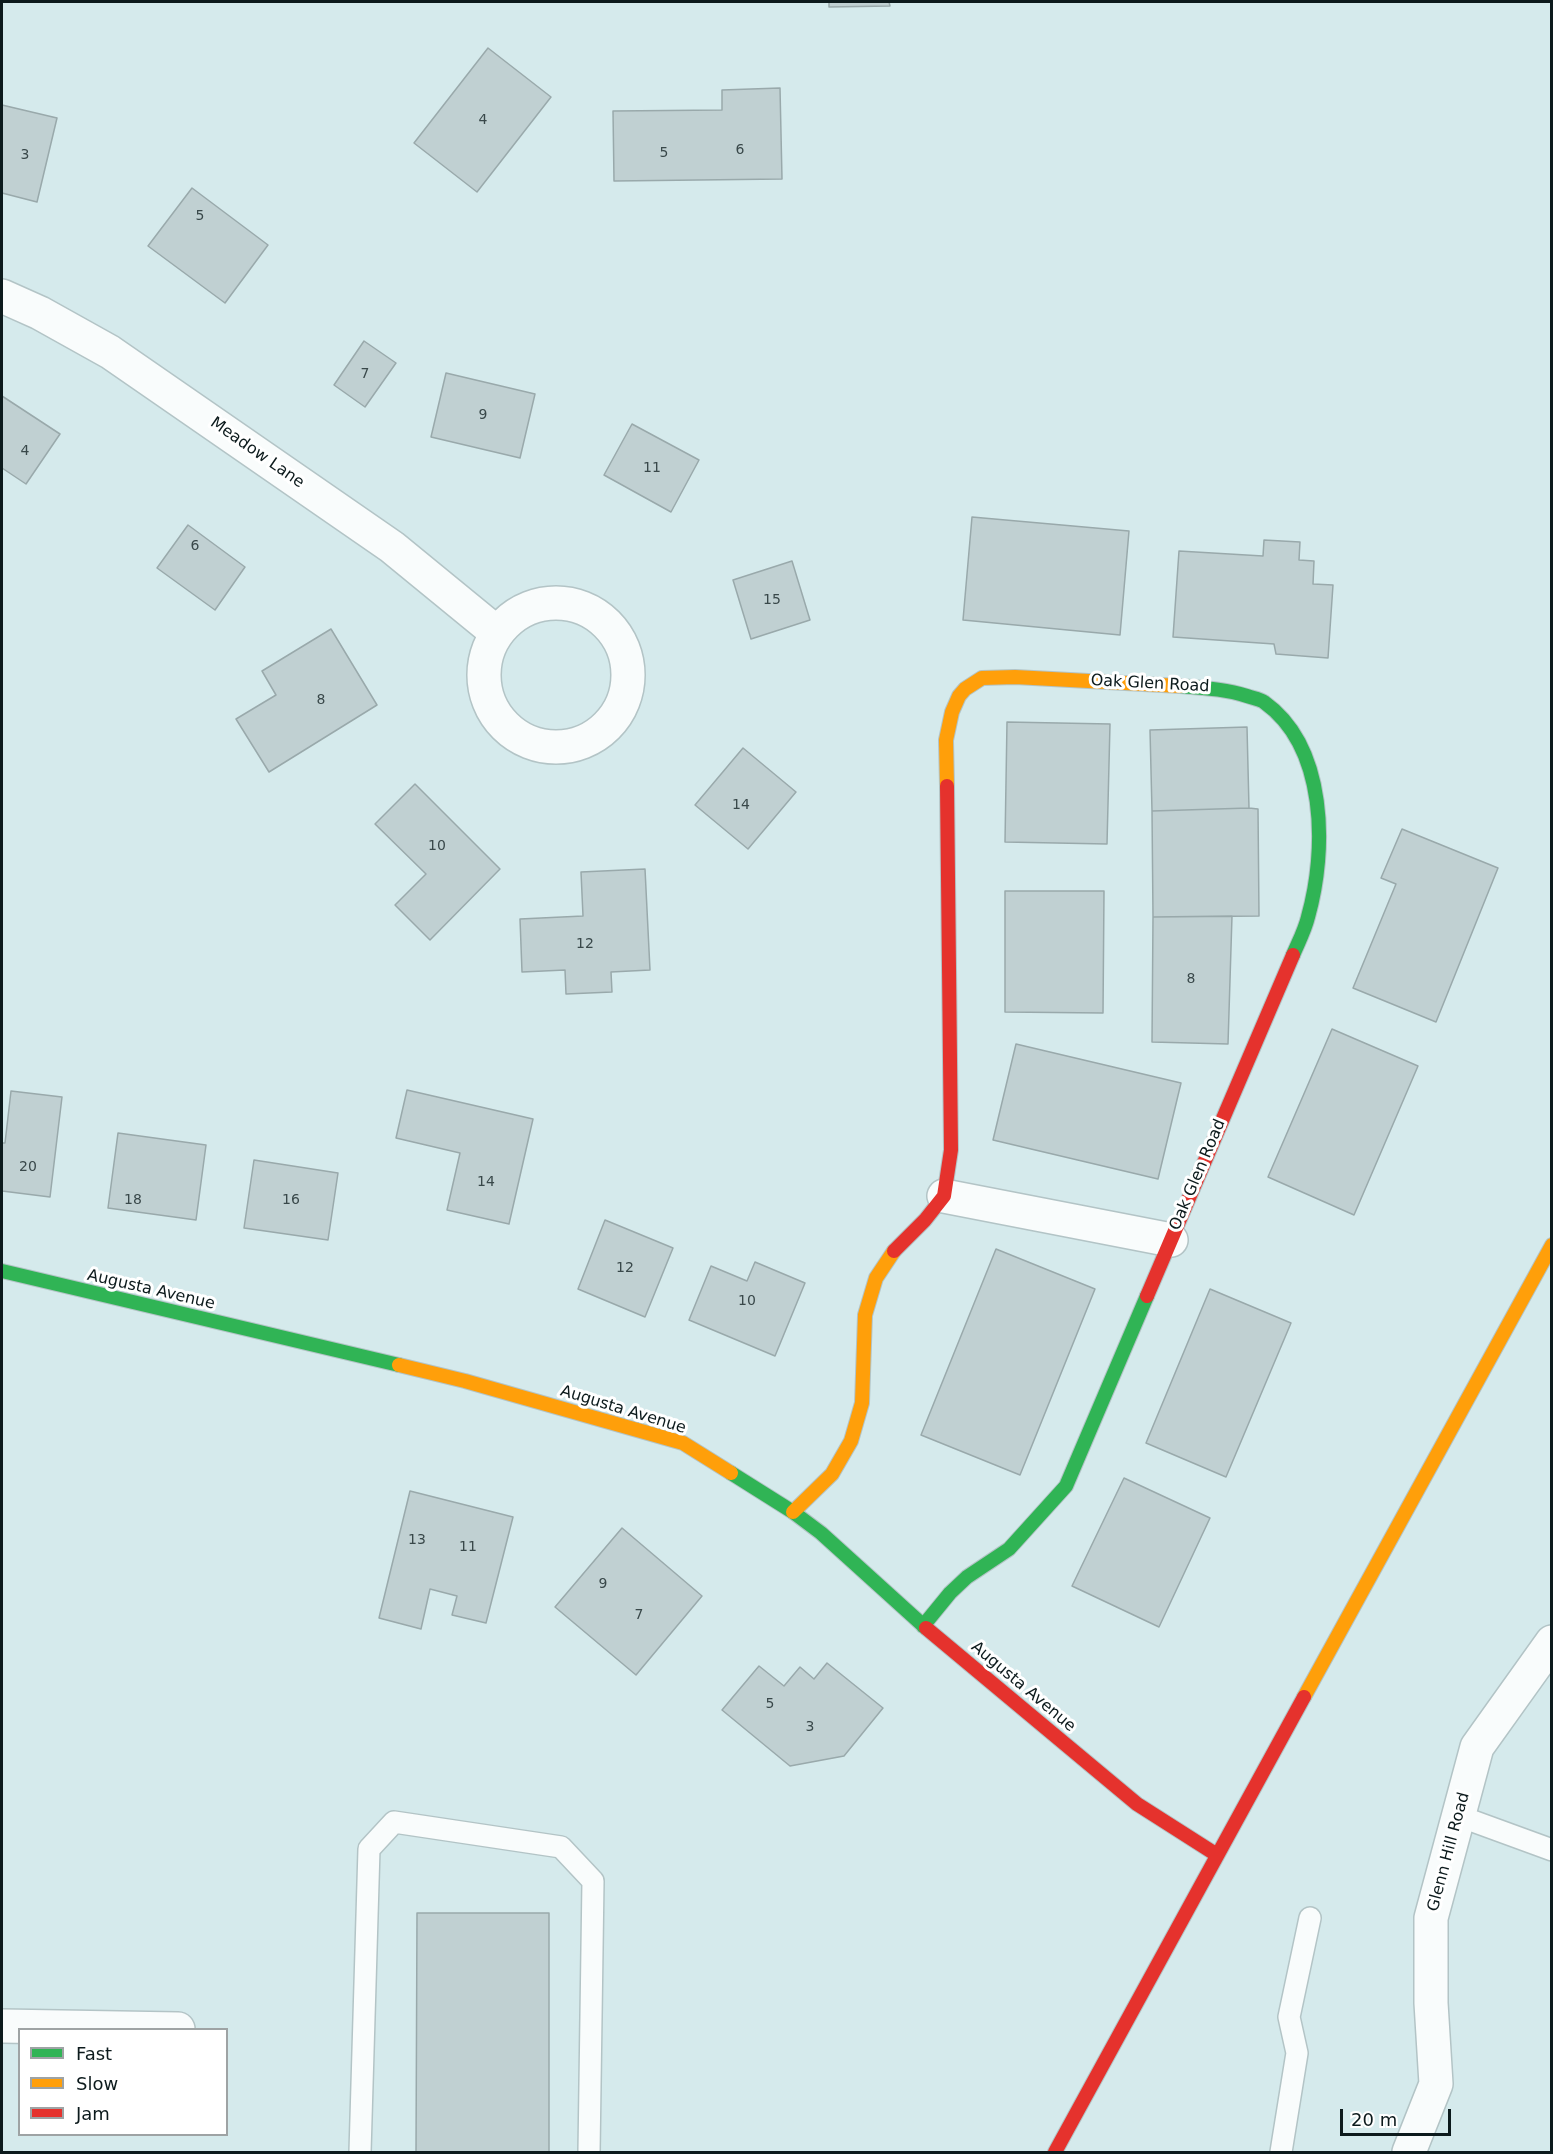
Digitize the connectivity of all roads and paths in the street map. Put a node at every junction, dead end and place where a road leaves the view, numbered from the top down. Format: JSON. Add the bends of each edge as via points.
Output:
{"nodes":[{"id":1,"x":2,"y":296,"type":"edge"},
{"id":2,"x":497,"y":633,"type":"junction"},
{"id":3,"x":944,"y":1196,"type":"junction"},
{"id":4,"x":1171,"y":1240,"type":"junction"},
{"id":5,"x":1551,"y":1245,"type":"edge"},
{"id":6,"x":2,"y":1271,"type":"edge"},
{"id":7,"x":793,"y":1512,"type":"junction"},
{"id":8,"x":922,"y":1626,"type":"junction"},
{"id":9,"x":1551,"y":1642,"type":"edge"},
{"id":10,"x":1459,"y":1816,"type":"junction"},
{"id":11,"x":1551,"y":1850,"type":"edge"},
{"id":12,"x":1217,"y":1855,"type":"junction"},
{"id":13,"x":1310,"y":1918,"type":"dead end"},
{"id":14,"x":2,"y":2026,"type":"edge"},
{"id":15,"x":119,"y":2028,"type":"edge"},
{"id":16,"x":360,"y":2152,"type":"edge"},
{"id":17,"x":589,"y":2152,"type":"edge"},
{"id":18,"x":1055,"y":2152,"type":"edge"},
{"id":19,"x":1281,"y":2152,"type":"edge"},
{"id":20,"x":1409,"y":2152,"type":"edge"}],
"edges":[{"from":1,"to":2,"type":"street","name":"Meadow Lane","via":[[110,352],[392,548]]},
{"from":2,"to":2,"type":"street","via":[[487,656],[484,680],[490,704],[504,725],[525,740],[549,747],[572,746],[593,737],[611,722],[623,702],[628,679],[626,656],[601,617],[580,606],[557,602],[534,606],[513,616]]},
{"from":3,"to":4,"type":"street","name":"Oak Glen Road"},
{"from":3,"to":4,"type":"street","name":"Oak Glen Road","via":[[951,1150],[946,740],[951,711],[960,693],[983,677],[1015,676],[1224,688],[1263,701],[1292,729],[1309,769],[1320,819],[1318,871],[1308,919]]},
{"from":3,"to":7,"type":"street","name":"Oak Glen Road","via":[[894,1250],[876,1278],[865,1315],[862,1403],[851,1441],[832,1474]]},
{"from":4,"to":8,"type":"street","name":"Oak Glen Road","via":[[1066,1486],[1009,1549],[967,1577]]},
{"from":5,"to":12,"type":"street"},
{"from":6,"to":7,"type":"street","name":"Augusta Avenue","via":[[465,1381],[683,1443]]},
{"from":7,"to":8,"type":"street","name":"Augusta Avenue"},
{"from":8,"to":12,"type":"street","name":"Augusta Avenue","via":[[1137,1804]]},
{"from":9,"to":10,"type":"street","name":"Glenn Hill Road","via":[[1477,1747]]},
{"from":10,"to":11,"type":"lane"},
{"from":10,"to":20,"type":"street","name":"Glenn Hill Road","via":[[1431,1918],[1436,2084]]},
{"from":12,"to":18,"type":"street"},
{"from":13,"to":19,"type":"lane","via":[[1289,2017],[1297,2053]]},
{"from":14,"to":15,"type":"street"},
{"from":16,"to":17,"type":"lane","via":[[369,1849],[394,1822],[561,1847],[593,1881]]}]}
